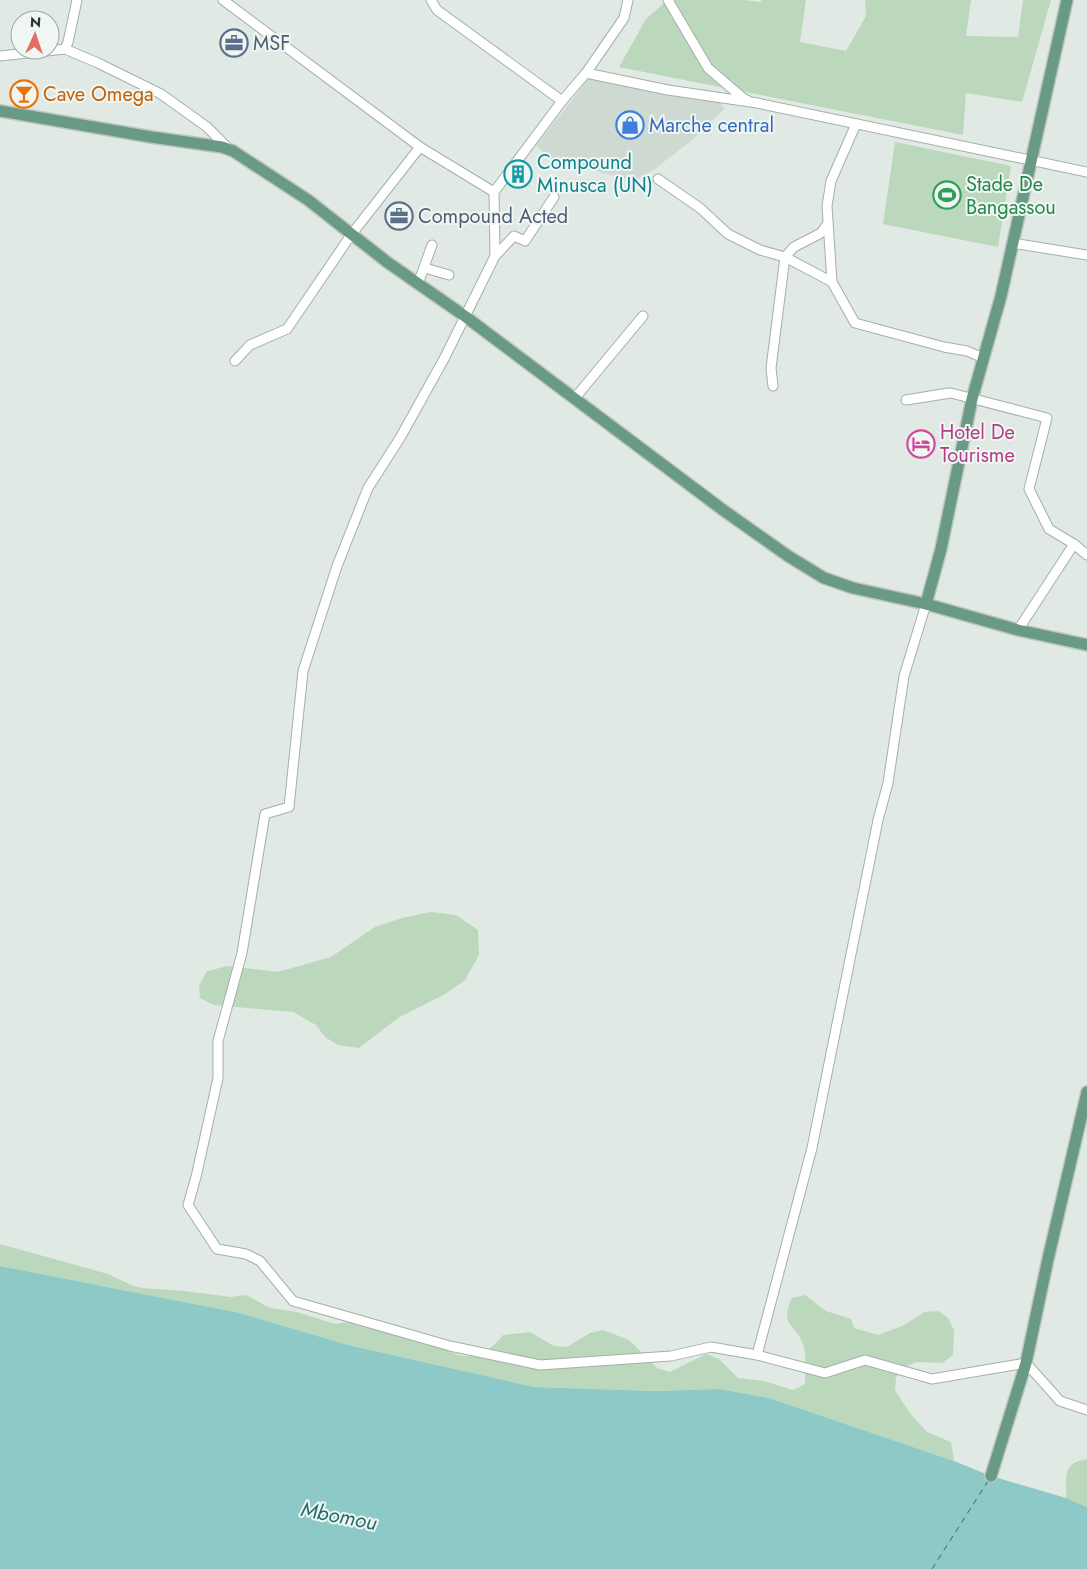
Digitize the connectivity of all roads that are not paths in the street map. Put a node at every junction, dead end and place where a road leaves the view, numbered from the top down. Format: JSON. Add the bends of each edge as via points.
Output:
{"nodes":[{"id":1,"x":77,"y":0,"type":"edge"},
{"id":2,"x":223,"y":0,"type":"edge"},
{"id":3,"x":432,"y":0,"type":"edge"},
{"id":4,"x":620,"y":0,"type":"edge"},
{"id":5,"x":628,"y":0,"type":"edge"},
{"id":6,"x":668,"y":0,"type":"edge"},
{"id":7,"x":1067,"y":0,"type":"edge"},
{"id":8,"x":624,"y":18,"type":"junction"},
{"id":9,"x":64,"y":49,"type":"junction"},
{"id":10,"x":0,"y":56,"type":"edge"},
{"id":11,"x":586,"y":73,"type":"junction"},
{"id":12,"x":562,"y":102,"type":"junction"},
{"id":13,"x":757,"y":103,"type":"junction"},
{"id":14,"x":0,"y":111,"type":"edge"},
{"id":15,"x":856,"y":124,"type":"junction"},
{"id":16,"x":420,"y":147,"type":"junction"},
{"id":17,"x":228,"y":148,"type":"junction"},
{"id":18,"x":1030,"y":160,"type":"junction"},
{"id":19,"x":1087,"y":172,"type":"edge"},
{"id":20,"x":658,"y":178,"type":"dead end"},
{"id":21,"x":494,"y":192,"type":"junction"},
{"id":22,"x":554,"y":197,"type":"dead end"},
{"id":23,"x":828,"y":223,"type":"junction"},
{"id":24,"x":351,"y":235,"type":"junction"},
{"id":25,"x":1012,"y":243,"type":"junction"},
{"id":26,"x":432,"y":245,"type":"dead end"},
{"id":27,"x":1087,"y":255,"type":"edge"},
{"id":28,"x":495,"y":256,"type":"junction"},
{"id":29,"x":785,"y":257,"type":"junction"},
{"id":30,"x":425,"y":268,"type":"junction"},
{"id":31,"x":449,"y":275,"type":"dead end"},
{"id":32,"x":832,"y":282,"type":"junction"},
{"id":33,"x":418,"y":284,"type":"junction"},
{"id":34,"x":643,"y":316,"type":"dead end"},
{"id":35,"x":466,"y":317,"type":"junction"},
{"id":36,"x":983,"y":358,"type":"junction"},
{"id":37,"x":236,"y":361,"type":"dead end"},
{"id":38,"x":773,"y":386,"type":"dead end"},
{"id":39,"x":948,"y":393,"type":"dead end"},
{"id":40,"x":574,"y":399,"type":"junction"},
{"id":41,"x":972,"y":399,"type":"junction"},
{"id":42,"x":1074,"y":544,"type":"junction"},
{"id":43,"x":1087,"y":555,"type":"edge"},
{"id":44,"x":926,"y":604,"type":"junction"},
{"id":45,"x":1018,"y":630,"type":"junction"},
{"id":46,"x":1087,"y":644,"type":"edge"},
{"id":47,"x":1087,"y":1092,"type":"edge"},
{"id":48,"x":757,"y":1355,"type":"junction"},
{"id":49,"x":1026,"y":1363,"type":"junction"},
{"id":50,"x":1087,"y":1410,"type":"edge"},
{"id":51,"x":991,"y":1476,"type":"dead end"}],
"edges":[{"from":1,"to":9,"type":"street"},
{"from":2,"to":16,"type":"street"},
{"from":3,"to":12,"type":"street","via":[[437,10]]},
{"from":4,"to":8,"type":"street"},
{"from":5,"to":8,"type":"street"},
{"from":6,"to":13,"type":"street","via":[[708,68],[744,99]]},
{"from":7,"to":18,"type":"main road"},
{"from":8,"to":11,"type":"street"},
{"from":9,"to":10,"type":"street"},
{"from":9,"to":17,"type":"street","via":[[161,94],[207,127]]},
{"from":11,"to":12,"type":"street"},
{"from":11,"to":13,"type":"street","via":[[668,90]]},
{"from":12,"to":21,"type":"street"},
{"from":13,"to":15,"type":"street"},
{"from":14,"to":17,"type":"main road"},
{"from":15,"to":18,"type":"street"},
{"from":15,"to":23,"type":"street","via":[[831,181]]},
{"from":16,"to":21,"type":"street"},
{"from":16,"to":24,"type":"street"},
{"from":17,"to":24,"type":"main road","via":[[308,200]]},
{"from":18,"to":19,"type":"street"},
{"from":18,"to":25,"type":"main road"},
{"from":20,"to":29,"type":"street","via":[[700,208],[728,234],[760,250]]},
{"from":21,"to":28,"type":"street"},
{"from":22,"to":28,"type":"street","via":[[525,241],[514,236]]},
{"from":23,"to":29,"type":"street","via":[[821,233],[794,247]]},
{"from":23,"to":32,"type":"street"},
{"from":24,"to":33,"type":"main road"},
{"from":24,"to":37,"type":"street","via":[[287,329],[250,345]]},
{"from":25,"to":27,"type":"street"},
{"from":25,"to":36,"type":"main road"},
{"from":26,"to":30,"type":"street"},
{"from":28,"to":35,"type":"street"},
{"from":29,"to":32,"type":"street"},
{"from":29,"to":38,"type":"street","via":[[771,368]]},
{"from":30,"to":31,"type":"street"},
{"from":30,"to":33,"type":"street"},
{"from":32,"to":36,"type":"street","via":[[854,323],[967,351]]},
{"from":33,"to":35,"type":"main road"},
{"from":34,"to":40,"type":"street"},
{"from":35,"to":40,"type":"main road"},
{"from":35,"to":48,"type":"street","via":[[400,438],[368,488],[337,566],[303,671],[289,807],[265,814],[242,953],[218,1041],[218,1078],[188,1205],[216,1249],[246,1254],[260,1261],[292,1302],[450,1346],[540,1365],[671,1356],[711,1347]]},
{"from":36,"to":41,"type":"main road"},
{"from":39,"to":41,"type":"street","via":[[906,400],[951,393]]},
{"from":40,"to":44,"type":"main road","via":[[723,510],[824,578]]},
{"from":41,"to":42,"type":"street","via":[[1047,418],[1029,489],[1049,528]]},
{"from":41,"to":44,"type":"main road","via":[[941,549]]},
{"from":42,"to":43,"type":"street"},
{"from":42,"to":45,"type":"street"},
{"from":44,"to":45,"type":"main road"},
{"from":44,"to":48,"type":"street","via":[[904,676],[888,783],[812,1148]]},
{"from":45,"to":46,"type":"main road"},
{"from":47,"to":49,"type":"main road"},
{"from":48,"to":49,"type":"street","via":[[825,1373],[866,1360],[932,1379]]},
{"from":49,"to":50,"type":"street","via":[[1060,1401]]},
{"from":49,"to":51,"type":"main road"}]}
